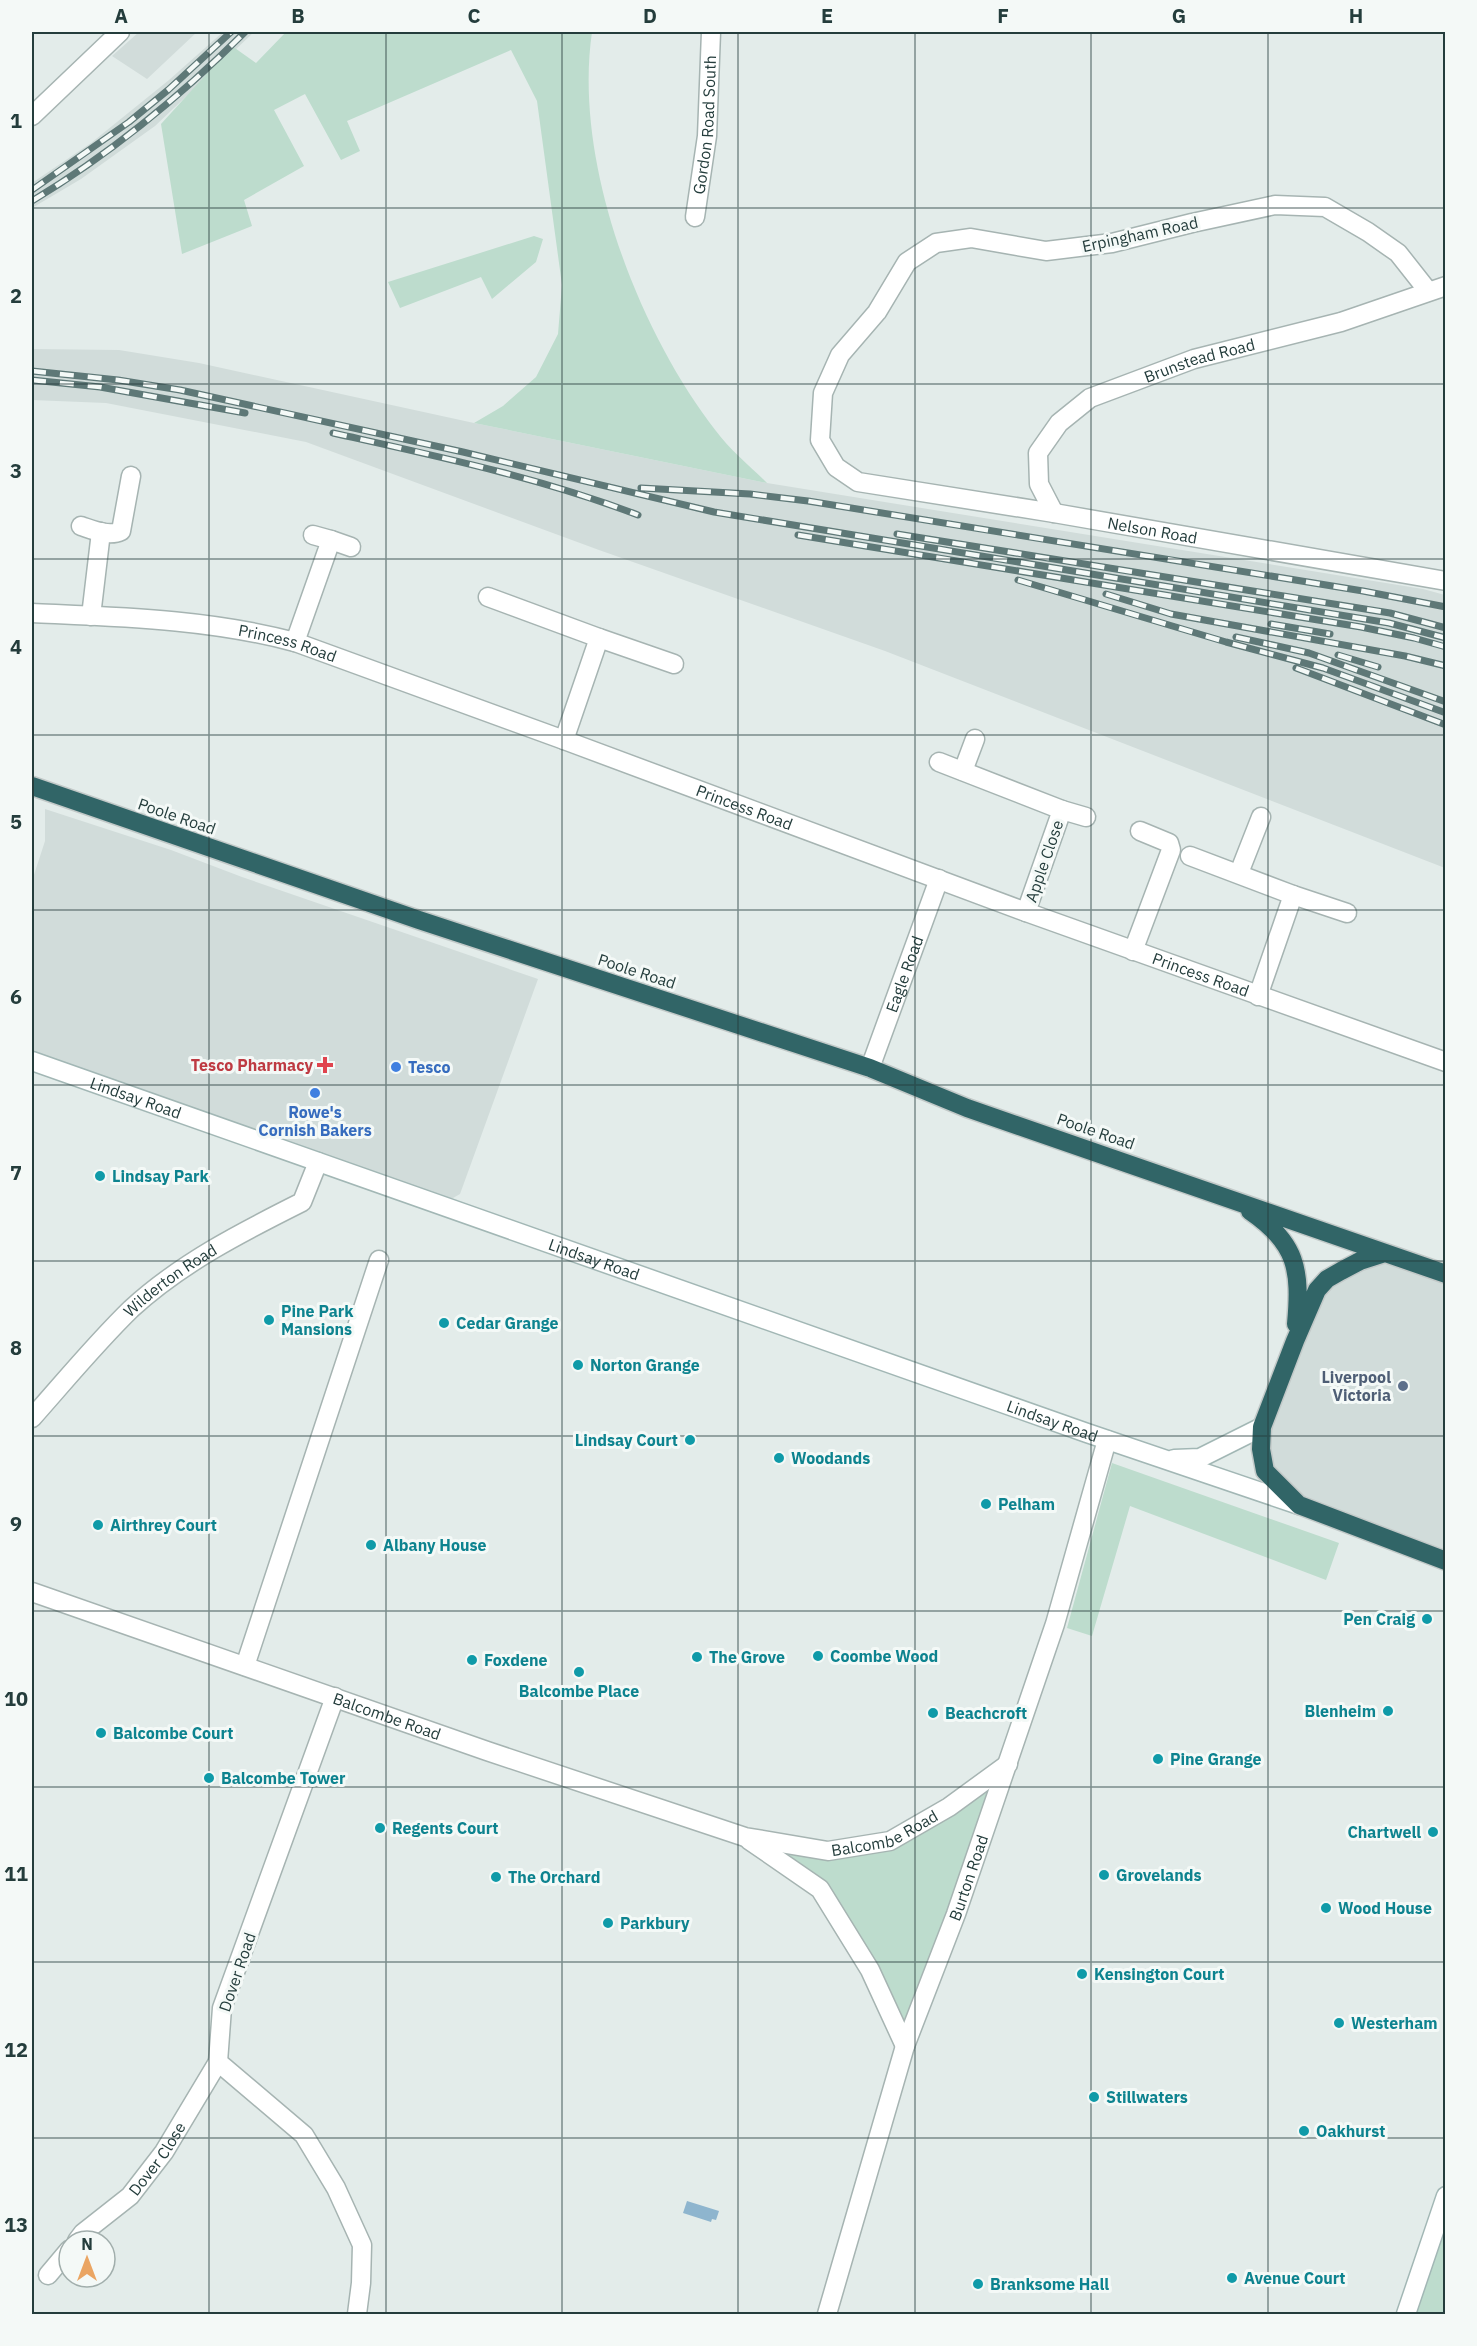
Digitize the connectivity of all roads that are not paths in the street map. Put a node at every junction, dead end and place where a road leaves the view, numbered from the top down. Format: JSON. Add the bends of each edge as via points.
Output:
{"nodes":[{"id":1,"x":120,"y":32,"type":"edge"},
{"id":2,"x":711,"y":32,"type":"edge"},
{"id":3,"x":32,"y":116,"type":"edge"},
{"id":4,"x":695,"y":217,"type":"dead end"},
{"id":5,"x":1446,"y":286,"type":"edge"},
{"id":6,"x":1428,"y":291,"type":"junction"},
{"id":7,"x":131,"y":476,"type":"dead end"},
{"id":8,"x":858,"y":482,"type":"joint"},
{"id":9,"x":1054,"y":513,"type":"junction"},
{"id":10,"x":81,"y":526,"type":"dead end"},
{"id":11,"x":101,"y":532,"type":"junction"},
{"id":12,"x":313,"y":535,"type":"dead end"},
{"id":13,"x":331,"y":540,"type":"junction"},
{"id":14,"x":351,"y":547,"type":"dead end"},
{"id":15,"x":1446,"y":581,"type":"edge"},
{"id":16,"x":488,"y":597,"type":"dead end"},
{"id":17,"x":32,"y":613,"type":"edge"},
{"id":18,"x":91,"y":616,"type":"junction"},
{"id":19,"x":599,"y":638,"type":"junction"},
{"id":20,"x":295,"y":642,"type":"junction"},
{"id":21,"x":674,"y":664,"type":"dead end"},
{"id":22,"x":975,"y":739,"type":"dead end"},
{"id":23,"x":564,"y":740,"type":"junction"},
{"id":24,"x":939,"y":762,"type":"dead end"},
{"id":25,"x":963,"y":771,"type":"junction"},
{"id":26,"x":32,"y":786,"type":"edge"},
{"id":27,"x":1062,"y":810,"type":"junction"},
{"id":28,"x":1086,"y":817,"type":"dead end"},
{"id":29,"x":1261,"y":817,"type":"dead end"},
{"id":30,"x":1140,"y":831,"type":"dead end"},
{"id":31,"x":1190,"y":856,"type":"dead end"},
{"id":32,"x":1239,"y":873,"type":"junction"},
{"id":33,"x":939,"y":879,"type":"junction"},
{"id":34,"x":1293,"y":895,"type":"junction"},
{"id":35,"x":1026,"y":912,"type":"junction"},
{"id":36,"x":1347,"y":913,"type":"dead end"},
{"id":37,"x":1133,"y":951,"type":"junction"},
{"id":38,"x":1258,"y":996,"type":"junction"},
{"id":39,"x":32,"y":1061,"type":"edge"},
{"id":40,"x":1446,"y":1062,"type":"edge"},
{"id":41,"x":870,"y":1068,"type":"junction"},
{"id":42,"x":318,"y":1162,"type":"junction"},
{"id":43,"x":1229,"y":1197,"type":"junction"},
{"id":44,"x":1385,"y":1253,"type":"junction"},
{"id":45,"x":379,"y":1260,"type":"dead end"},
{"id":46,"x":1446,"y":1274,"type":"edge"},
{"id":47,"x":1294,"y":1341,"type":"junction"},
{"id":48,"x":32,"y":1418,"type":"edge"},
{"id":49,"x":1262,"y":1427,"type":"junction"},
{"id":50,"x":1107,"y":1440,"type":"junction"},
{"id":51,"x":1155,"y":1456,"type":"junction"},
{"id":52,"x":1299,"y":1505,"type":"junction"},
{"id":53,"x":1446,"y":1561,"type":"edge"},
{"id":54,"x":32,"y":1592,"type":"edge"},
{"id":55,"x":245,"y":1666,"type":"junction"},
{"id":56,"x":335,"y":1697,"type":"junction"},
{"id":57,"x":1008,"y":1764,"type":"junction"},
{"id":58,"x":745,"y":1838,"type":"junction"},
{"id":59,"x":906,"y":2046,"type":"junction"},
{"id":60,"x":218,"y":2062,"type":"junction"},
{"id":61,"x":1446,"y":2196,"type":"edge"},
{"id":62,"x":88,"y":2229,"type":"edge"},
{"id":63,"x":57,"y":2265,"type":"edge"},
{"id":64,"x":48,"y":2276,"type":"dead end"},
{"id":65,"x":357,"y":2314,"type":"edge"},
{"id":66,"x":827,"y":2314,"type":"edge"},
{"id":67,"x":1406,"y":2314,"type":"edge"}],
"edges":[{"from":1,"to":3,"type":"street"},
{"from":2,"to":4,"type":"street","name":"Gordon Road South","via":[[707,136]]},
{"from":5,"to":6,"type":"street","name":"Brunstead Road"},
{"from":6,"to":8,"type":"street","name":"Erpingham Road","via":[[1398,253],[1325,207],[1275,205],[1112,243],[1046,251],[971,238],[936,243],[908,262],[877,312],[840,355],[823,393],[820,440],[836,466]]},
{"from":6,"to":9,"type":"street","name":"Brunstead Road","via":[[1341,322],[1194,359],[1090,398],[1059,423],[1038,453],[1039,484]]},
{"from":7,"to":11,"type":"street","via":[[120,531]]},
{"from":8,"to":9,"type":"street","name":"Nelson Road"},
{"from":9,"to":15,"type":"street","name":"Nelson Road"},
{"from":10,"to":11,"type":"street"},
{"from":11,"to":18,"type":"street"},
{"from":12,"to":13,"type":"street"},
{"from":13,"to":14,"type":"street"},
{"from":13,"to":20,"type":"street"},
{"from":16,"to":19,"type":"street"},
{"from":17,"to":18,"type":"street","name":"Princess Road"},
{"from":18,"to":20,"type":"street","name":"Princess Road","via":[[215,625]]},
{"from":19,"to":21,"type":"street"},
{"from":19,"to":23,"type":"street"},
{"from":20,"to":23,"type":"street","name":"Princess Road"},
{"from":22,"to":25,"type":"street"},
{"from":23,"to":33,"type":"street","name":"Princess Road"},
{"from":24,"to":25,"type":"street","name":"Apple Close"},
{"from":25,"to":27,"type":"street","name":"Apple Close"},
{"from":26,"to":41,"type":"highway","name":"Poole Road","via":[[419,920]]},
{"from":27,"to":28,"type":"street","name":"Apple Close"},
{"from":27,"to":35,"type":"street","name":"Apple Close"},
{"from":29,"to":32,"type":"street"},
{"from":30,"to":37,"type":"street","via":[[1169,843],[1171,850]]},
{"from":31,"to":32,"type":"street"},
{"from":32,"to":34,"type":"street"},
{"from":33,"to":35,"type":"street","name":"Princess Road"},
{"from":33,"to":41,"type":"street","name":"Eagle Road"},
{"from":34,"to":36,"type":"street"},
{"from":34,"to":38,"type":"street"},
{"from":35,"to":37,"type":"street","name":"Princess Road"},
{"from":37,"to":38,"type":"street","name":"Princess Road"},
{"from":38,"to":40,"type":"street","name":"Princess Road"},
{"from":39,"to":42,"type":"street","name":"Lindsay Road"},
{"from":41,"to":43,"type":"highway","name":"Poole Road","via":[[967,1108]]},
{"from":42,"to":48,"type":"street","name":"Wilderton Road","via":[[303,1202],[187,1265],[131,1309]]},
{"from":42,"to":50,"type":"street","name":"Lindsay Road"},
{"from":43,"to":44,"type":"highway","name":"Poole Road"},
{"from":43,"to":47,"type":"highway","name":"Poole Road","via":[[1269,1225],[1296,1265],[1298,1304]]},
{"from":44,"to":46,"type":"highway","name":"Poole Road"},
{"from":44,"to":47,"type":"highway","via":[[1327,1279],[1317,1290]]},
{"from":45,"to":55,"type":"street"},
{"from":47,"to":49,"type":"highway"},
{"from":49,"to":51,"type":"street","name":"Lindsay Road","via":[[1200,1458]]},
{"from":49,"to":52,"type":"highway","via":[[1265,1471]]},
{"from":50,"to":51,"type":"street","name":"Lindsay Road"},
{"from":50,"to":57,"type":"street","name":"Burton Road","via":[[1055,1624]]},
{"from":51,"to":52,"type":"street","name":"Lindsay Road"},
{"from":52,"to":53,"type":"highway"},
{"from":54,"to":55,"type":"street","name":"Balcombe Road"},
{"from":55,"to":56,"type":"street","name":"Balcombe Road"},
{"from":56,"to":58,"type":"street","name":"Balcombe Road"},
{"from":56,"to":60,"type":"street","name":"Dover Road","via":[[222,2008]]},
{"from":57,"to":58,"type":"street","name":"Balcombe Road","via":[[950,1807],[890,1841],[828,1851]]},
{"from":57,"to":59,"type":"street","name":"Burton Road"},
{"from":58,"to":59,"type":"street","name":"Balcombe Road","via":[[820,1889],[870,1970]]},
{"from":59,"to":66,"type":"street","name":"Burton Road"},
{"from":60,"to":62,"type":"street","name":"Dover Close","via":[[164,2152],[130,2196]]},
{"from":60,"to":65,"type":"street","via":[[304,2135],[336,2188],[362,2245]]},
{"from":61,"to":67,"type":"street"},
{"from":63,"to":64,"type":"street"}]}
